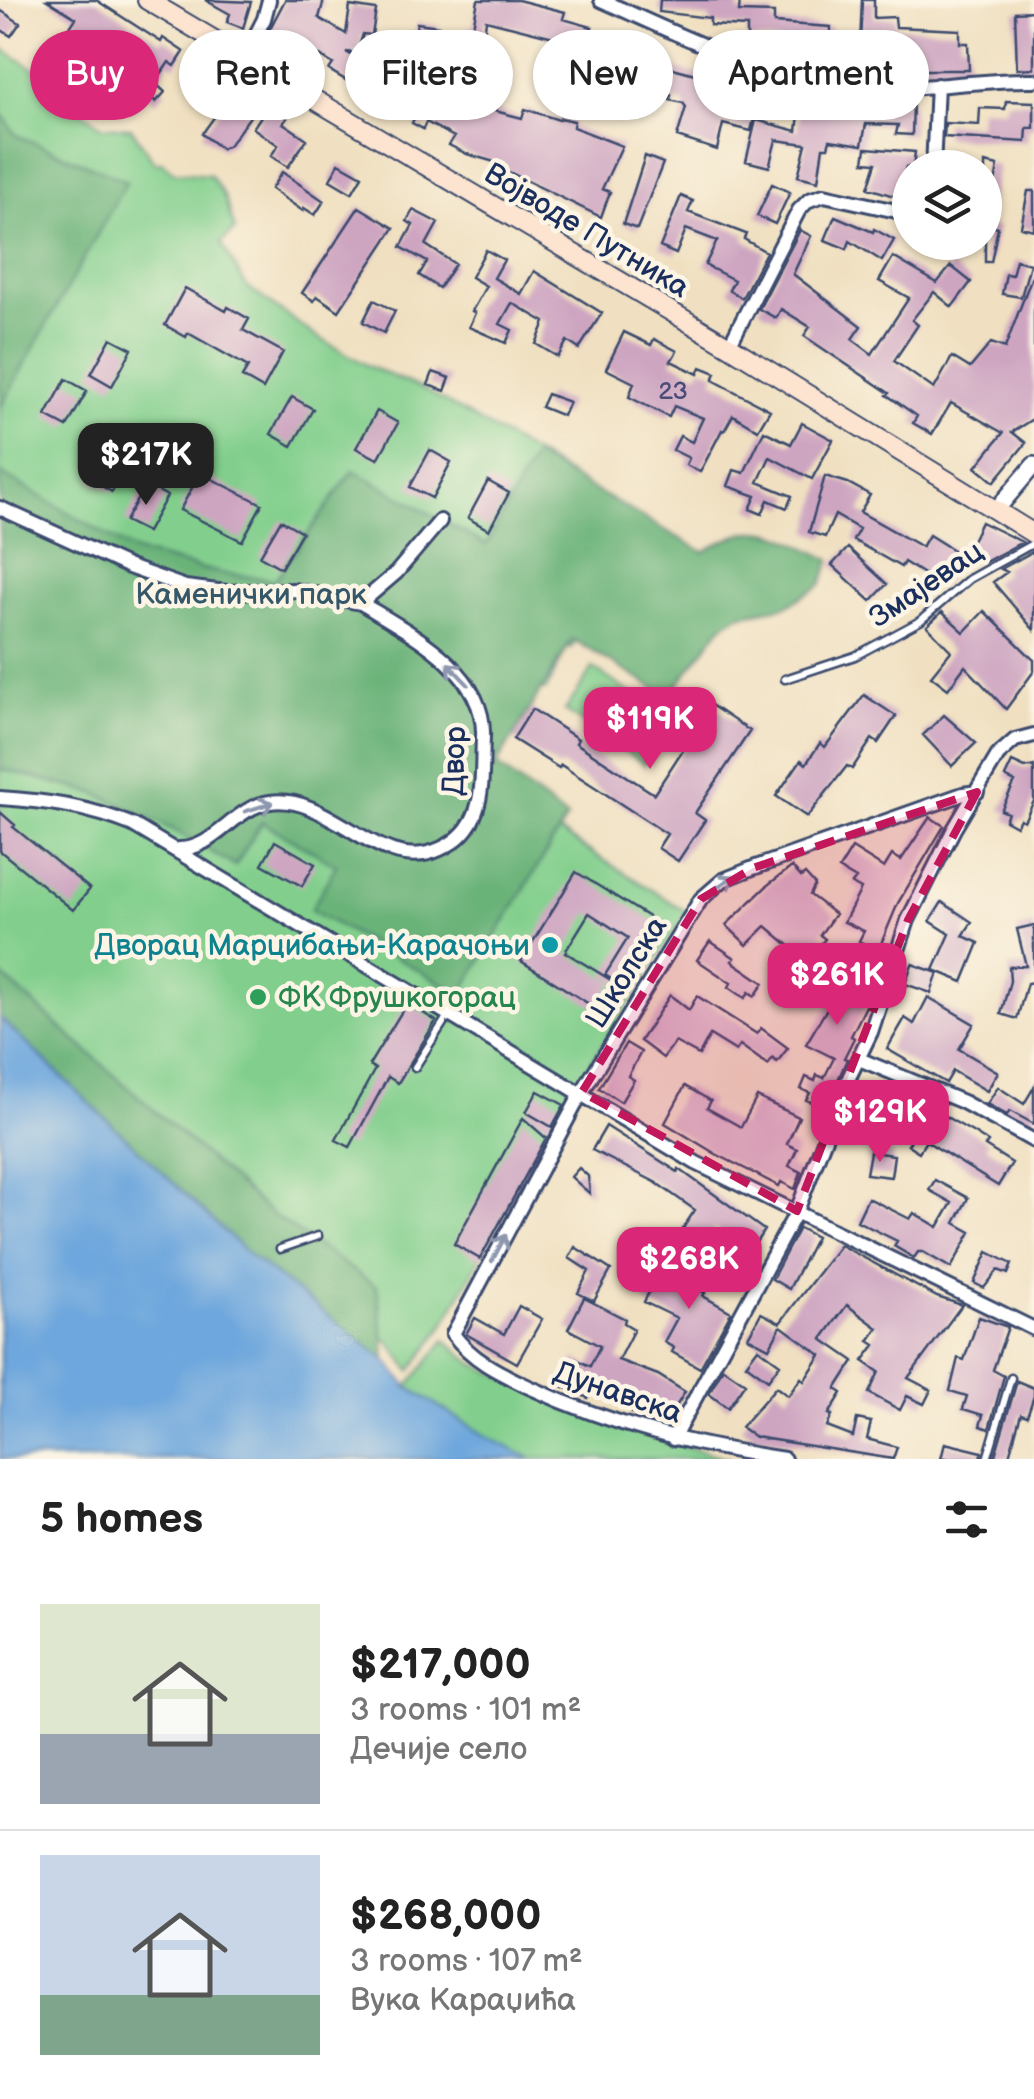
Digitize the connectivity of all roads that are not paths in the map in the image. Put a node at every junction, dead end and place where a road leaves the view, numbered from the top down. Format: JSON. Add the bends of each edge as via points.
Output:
{"nodes":[{"id":1,"x":147,"y":0,"type":"edge"},
{"id":2,"x":269,"y":0,"type":"edge"},
{"id":3,"x":601,"y":0,"type":"edge"},
{"id":4,"x":197,"y":30,"type":"edge"},
{"id":5,"x":258,"y":30,"type":"edge"},
{"id":6,"x":1034,"y":80,"type":"edge"},
{"id":7,"x":937,"y":84,"type":"junction"},
{"id":8,"x":325,"y":106,"type":"edge"},
{"id":9,"x":935,"y":150,"type":"edge"},
{"id":10,"x":892,"y":210,"type":"edge"},
{"id":11,"x":729,"y":346,"type":"junction"},
{"id":12,"x":1034,"y":465,"type":"edge"},
{"id":13,"x":0,"y":508,"type":"edge"},
{"id":14,"x":997,"y":509,"type":"junction"},
{"id":15,"x":440,"y":521,"type":"dead end"},
{"id":16,"x":1034,"y":534,"type":"edge"},
{"id":17,"x":1034,"y":543,"type":"edge"},
{"id":18,"x":361,"y":603,"type":"junction"},
{"id":19,"x":786,"y":679,"type":"dead end"},
{"id":20,"x":1034,"y":735,"type":"edge"},
{"id":21,"x":977,"y":792,"type":"junction"},
{"id":22,"x":0,"y":798,"type":"edge"},
{"id":23,"x":175,"y":849,"type":"junction"},
{"id":24,"x":450,"y":1013,"type":"junction"},
{"id":25,"x":860,"y":1059,"type":"junction"},
{"id":26,"x":416,"y":1066,"type":"dead end"},
{"id":27,"x":582,"y":1092,"type":"junction"},
{"id":28,"x":1034,"y":1142,"type":"edge"},
{"id":29,"x":798,"y":1211,"type":"junction"},
{"id":30,"x":318,"y":1236,"type":"dead end"},
{"id":31,"x":280,"y":1249,"type":"dead end"},
{"id":32,"x":1034,"y":1329,"type":"edge"},
{"id":33,"x":453,"y":1334,"type":"joint"},
{"id":34,"x":1011,"y":1378,"type":"dead end"},
{"id":35,"x":673,"y":1440,"type":"junction"},
{"id":36,"x":784,"y":1459,"type":"edge"},
{"id":37,"x":986,"y":1459,"type":"edge"}],
"edges":[{"from":1,"to":4,"type":"main road","name":"Војводе Путника"},
{"from":2,"to":5,"type":"street"},
{"from":3,"to":7,"type":"street","via":[[807,81],[869,88]]},
{"from":6,"to":7,"type":"street"},
{"from":7,"to":9,"type":"street"},
{"from":8,"to":11,"type":"main road","name":"Војводе Путника"},
{"from":10,"to":11,"type":"street","via":[[824,194],[809,200]]},
{"from":11,"to":14,"type":"main road","name":"Војводе Путника"},
{"from":12,"to":14,"type":"street"},
{"from":13,"to":18,"type":"street","via":[[185,588],[294,590]]},
{"from":14,"to":16,"type":"main road","name":"Војводе Путника"},
{"from":15,"to":18,"type":"street"},
{"from":17,"to":19,"type":"lane","name":"Змајевац","via":[[969,578],[920,621],[854,656]]},
{"from":23,"to":18,"type":"street","name":"Двор","one_way":true,"via":[[200,845],[270,802],[308,806],[410,855],[439,850],[466,832],[482,790],[477,700],[450,665]]},
{"from":20,"to":21,"type":"street","via":[[1006,747]]},
{"from":21,"to":25,"type":"street","via":[[921,891]]},
{"from":27,"to":21,"type":"street","name":"Школска","one_way":true,"via":[[701,900],[723,880]]},
{"from":22,"to":23,"type":"street","via":[[101,812]]},
{"from":23,"to":24,"type":"street"},
{"from":24,"to":26,"type":"lane"},
{"from":24,"to":27,"type":"street"},
{"from":25,"to":28,"type":"street","via":[[962,1102]]},
{"from":25,"to":29,"type":"street"},
{"from":27,"to":29,"type":"street","via":[[696,1163]]},
{"from":33,"to":27,"type":"street","name":"Школска","one_way":true},
{"from":29,"to":32,"type":"street"},
{"from":29,"to":35,"type":"street"},
{"from":30,"to":31,"type":"lane"},
{"from":33,"to":35,"type":"street","name":"Дунавска","via":[[484,1366],[617,1424]]},
{"from":34,"to":37,"type":"lane"},
{"from":35,"to":36,"type":"street","name":"Дунавска"}]}
